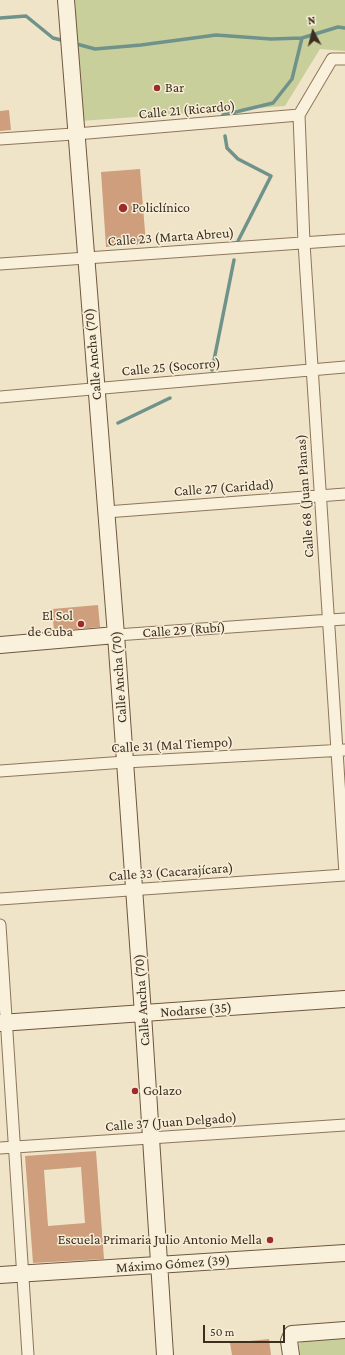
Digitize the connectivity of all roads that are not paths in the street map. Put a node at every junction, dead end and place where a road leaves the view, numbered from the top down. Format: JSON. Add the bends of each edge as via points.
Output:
{"nodes":[{"id":1,"x":66,"y":6,"type":"edge"},
{"id":2,"x":345,"y":60,"type":"edge"},
{"id":3,"x":299,"y":115,"type":"junction"},
{"id":4,"x":75,"y":134,"type":"junction"},
{"id":5,"x":0,"y":139,"type":"edge"},
{"id":6,"x":345,"y":240,"type":"edge"},
{"id":7,"x":304,"y":243,"type":"junction"},
{"id":8,"x":86,"y":258,"type":"junction"},
{"id":9,"x":0,"y":264,"type":"edge"},
{"id":10,"x":345,"y":367,"type":"edge"},
{"id":11,"x":312,"y":370,"type":"junction"},
{"id":12,"x":96,"y":388,"type":"junction"},
{"id":13,"x":0,"y":397,"type":"edge"},
{"id":14,"x":345,"y":494,"type":"edge"},
{"id":15,"x":320,"y":496,"type":"junction"},
{"id":16,"x":106,"y":512,"type":"junction"},
{"id":17,"x":345,"y":619,"type":"edge"},
{"id":18,"x":328,"y":620,"type":"junction"},
{"id":19,"x":116,"y":635,"type":"junction"},
{"id":20,"x":0,"y":645,"type":"edge"},
{"id":21,"x":341,"y":750,"type":"edge"},
{"id":22,"x":125,"y":762,"type":"junction"},
{"id":23,"x":0,"y":771,"type":"edge"},
{"id":24,"x":345,"y":874,"type":"edge"},
{"id":25,"x":134,"y":889,"type":"junction"},
{"id":26,"x":0,"y":899,"type":"edge"},
{"id":27,"x":0,"y":925,"type":"edge"},
{"id":28,"x":345,"y":999,"type":"edge"},
{"id":29,"x":143,"y":1014,"type":"junction"},
{"id":30,"x":3,"y":1023,"type":"edge"},
{"id":31,"x":345,"y":1125,"type":"edge"},
{"id":32,"x":151,"y":1138,"type":"junction"},
{"id":33,"x":0,"y":1148,"type":"edge"},
{"id":34,"x":14,"y":1148,"type":"junction"},
{"id":35,"x":345,"y":1253,"type":"edge"},
{"id":36,"x":160,"y":1265,"type":"junction"},
{"id":37,"x":23,"y":1273,"type":"junction"},
{"id":38,"x":0,"y":1275,"type":"edge"},
{"id":39,"x":345,"y":1330,"type":"edge"},
{"id":40,"x":28,"y":1355,"type":"edge"},
{"id":41,"x":165,"y":1355,"type":"edge"},
{"id":42,"x":291,"y":1355,"type":"edge"}],
"edges":[{"from":1,"to":4,"type":"street","name":"Calle Ancha (70)"},
{"from":2,"to":3,"type":"street","via":[[332,59]]},
{"from":3,"to":4,"type":"street","name":"Calle 21 (Ricardo)"},
{"from":3,"to":7,"type":"street","name":"Calle 68 (Juan Planas)"},
{"from":4,"to":5,"type":"street","name":"Calle 21 (Ricardo)"},
{"from":4,"to":8,"type":"street","name":"Calle Ancha (70)"},
{"from":6,"to":7,"type":"street","name":"Calle 23 (Marta Abreu)"},
{"from":7,"to":8,"type":"street","name":"Calle 23 (Marta Abreu)"},
{"from":7,"to":11,"type":"street","name":"Calle 68 (Juan Planas)"},
{"from":8,"to":9,"type":"street","name":"Calle 23 (Marta Abreu)"},
{"from":8,"to":12,"type":"street","name":"Calle Ancha (70)"},
{"from":10,"to":11,"type":"street","name":"Calle 25 (Socorro)"},
{"from":11,"to":12,"type":"street","name":"Calle 25 (Socorro)"},
{"from":11,"to":15,"type":"street","name":"Calle 68 (Juan Planas)"},
{"from":12,"to":13,"type":"street","name":"Calle 25 (Socorro)"},
{"from":12,"to":16,"type":"street","name":"Calle Ancha (70)"},
{"from":14,"to":15,"type":"street","name":"Calle 27 (Caridad)"},
{"from":15,"to":16,"type":"street","name":"Calle 27 (Caridad)"},
{"from":15,"to":18,"type":"street","name":"Calle 68 (Juan Planas)"},
{"from":16,"to":19,"type":"street","name":"Calle Ancha (70)"},
{"from":17,"to":18,"type":"street","name":"Calle 29 (Rubí)"},
{"from":18,"to":19,"type":"street","name":"Calle 29 (Rubí)"},
{"from":18,"to":21,"type":"street","name":"Calle 68 (Juan Planas)"},
{"from":19,"to":20,"type":"street","name":"Calle 29 (Rubí)"},
{"from":19,"to":22,"type":"street","name":"Calle Ancha (70)"},
{"from":21,"to":22,"type":"street","name":"Calle 31 (Mal Tiempo)"},
{"from":21,"to":24,"type":"street","name":"Calle 68 (Juan Planas)"},
{"from":22,"to":23,"type":"street","name":"Calle 31 (Mal Tiempo)"},
{"from":22,"to":25,"type":"street","name":"Calle Ancha (70)"},
{"from":24,"to":25,"type":"street","name":"Calle 33 (Cacarajícara)"},
{"from":25,"to":26,"type":"street","name":"Calle 33 (Cacarajícara)"},
{"from":25,"to":29,"type":"street","name":"Calle Ancha (70)"},
{"from":27,"to":30,"type":"street"},
{"from":28,"to":29,"type":"street","name":"Nodarse (35)"},
{"from":29,"to":30,"type":"street","name":"Nodarse (35)"},
{"from":29,"to":32,"type":"street","name":"Calle Ancha (70)"},
{"from":30,"to":34,"type":"street"},
{"from":31,"to":32,"type":"street","name":"Calle 37 (Juan Delgado)"},
{"from":32,"to":34,"type":"street","name":"Calle 37 (Juan Delgado)"},
{"from":32,"to":36,"type":"street","name":"Calle Ancha (70)"},
{"from":33,"to":34,"type":"street","name":"Calle 37 (Juan Delgado)"},
{"from":34,"to":37,"type":"street"},
{"from":35,"to":36,"type":"street","name":"Máximo Gómez (39)"},
{"from":36,"to":37,"type":"street","name":"Máximo Gómez (39)"},
{"from":36,"to":41,"type":"street","name":"Calle Ancha (70)"},
{"from":37,"to":38,"type":"street","name":"Máximo Gómez (39)"},
{"from":37,"to":40,"type":"street"},
{"from":39,"to":42,"type":"street","via":[[292,1334],[289,1341]]}]}
